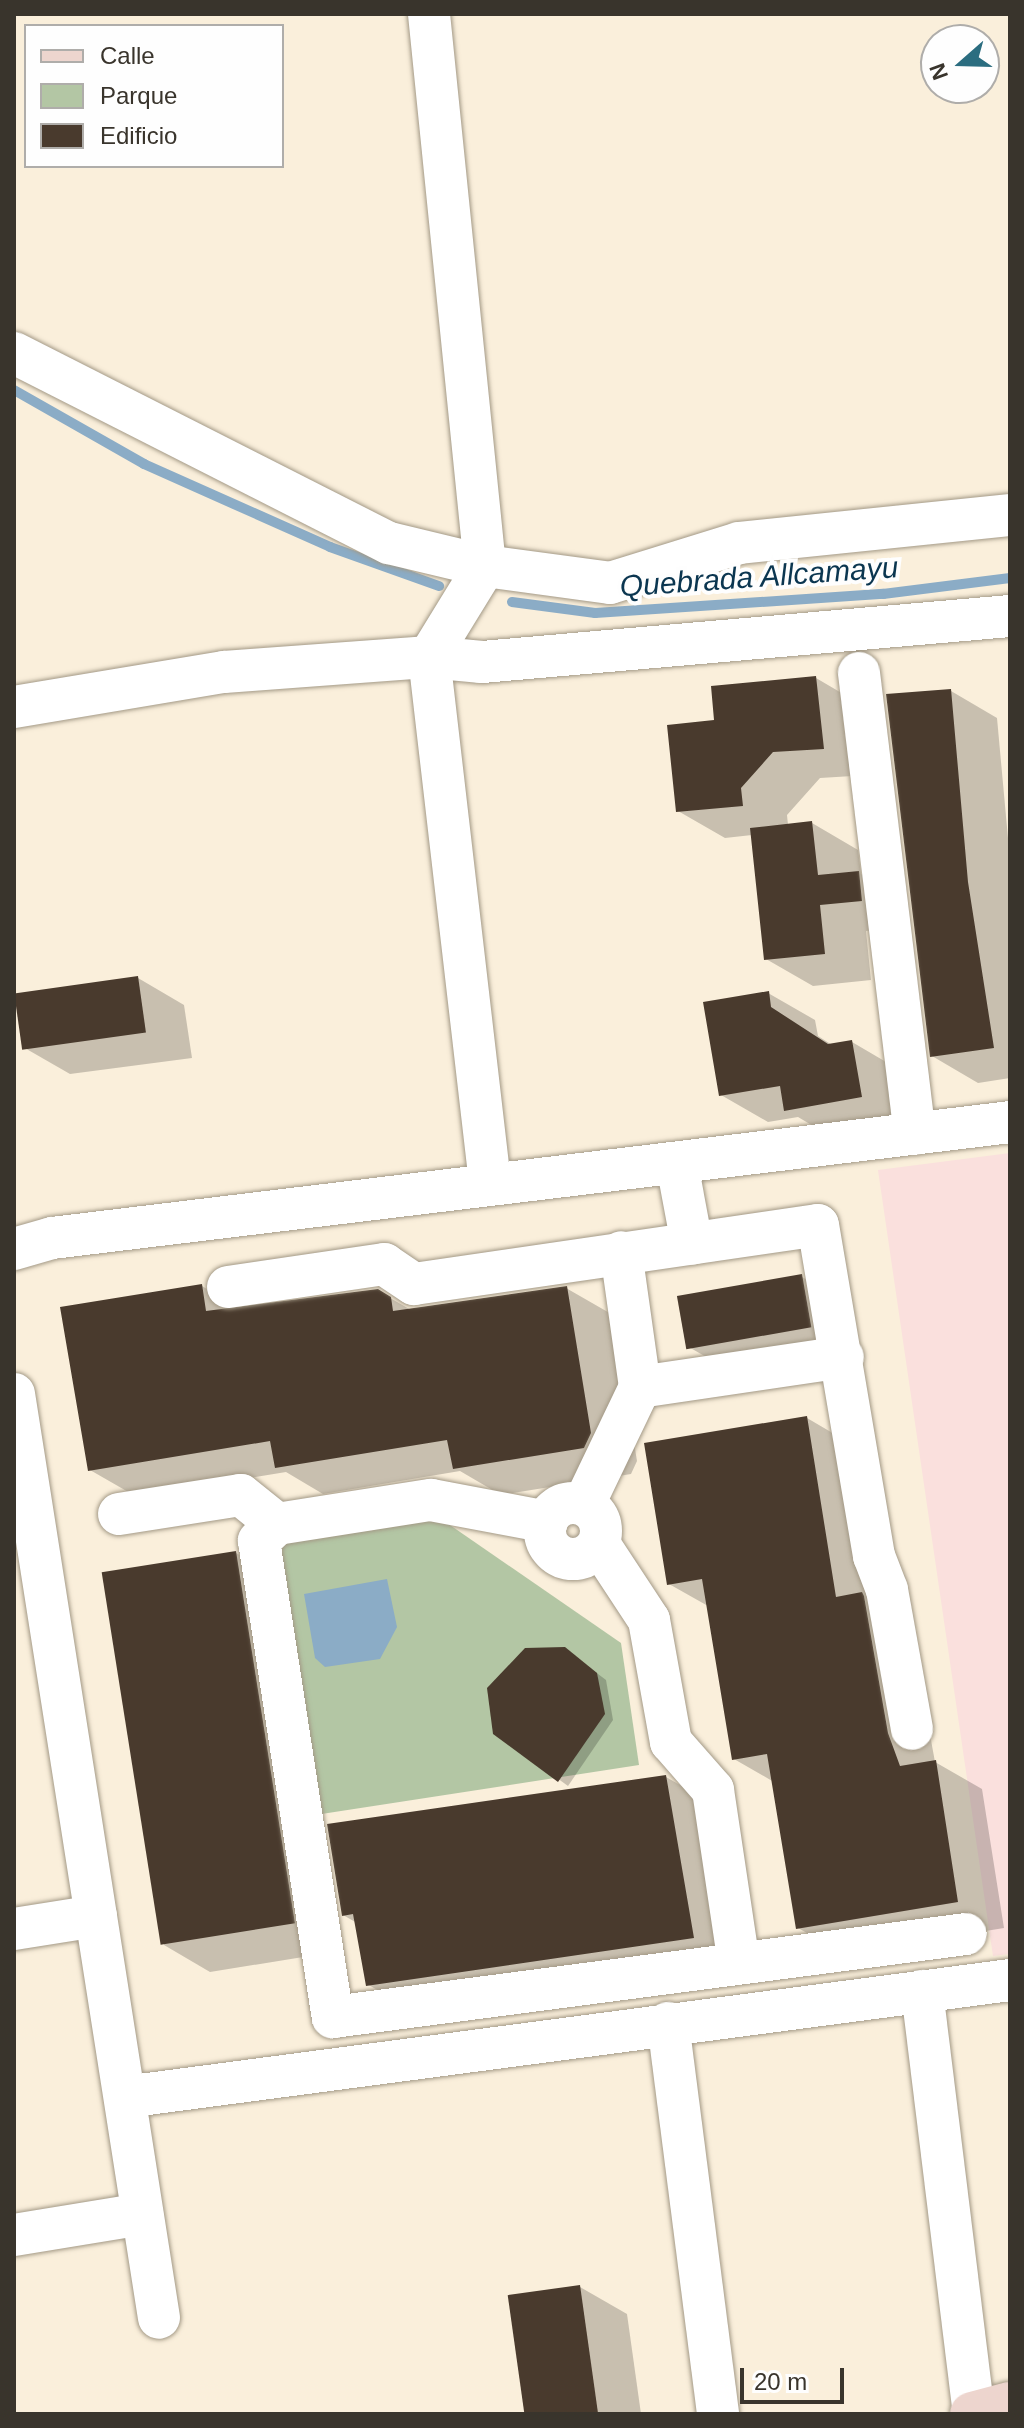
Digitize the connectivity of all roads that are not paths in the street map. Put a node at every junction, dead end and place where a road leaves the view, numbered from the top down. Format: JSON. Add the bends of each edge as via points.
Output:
{"nodes":[{"id":1,"x":429,"y":14,"type":"edge"},
{"id":2,"x":14,"y":353,"type":"edge"},
{"id":3,"x":1010,"y":515,"type":"edge"},
{"id":4,"x":485,"y":566,"type":"junction"},
{"id":5,"x":1010,"y":616,"type":"edge"},
{"id":6,"x":429,"y":657,"type":"junction"},
{"id":7,"x":859,"y":673,"type":"dead end"},
{"id":8,"x":14,"y":707,"type":"edge"},
{"id":9,"x":1010,"y":1122,"type":"edge"},
{"id":10,"x":915,"y":1134,"type":"junction"},
{"id":11,"x":677,"y":1164,"type":"junction"},
{"id":12,"x":490,"y":1183,"type":"junction"},
{"id":13,"x":692,"y":1244,"type":"junction"},
{"id":14,"x":14,"y":1249,"type":"edge"},
{"id":15,"x":621,"y":1252,"type":"junction"},
{"id":16,"x":228,"y":1287,"type":"dead end"},
{"id":17,"x":843,"y":1357,"type":"junction"},
{"id":18,"x":640,"y":1387,"type":"junction"},
{"id":19,"x":14,"y":1394,"type":"edge"},
{"id":20,"x":584,"y":1504,"type":"junction"},
{"id":21,"x":119,"y":1514,"type":"dead end"},
{"id":22,"x":547,"y":1522,"type":"junction"},
{"id":23,"x":277,"y":1524,"type":"junction"},
{"id":24,"x":599,"y":1544,"type":"junction"},
{"id":25,"x":30,"y":1605,"type":"edge"},
{"id":26,"x":912,"y":1729,"type":"dead end"},
{"id":27,"x":96,"y":1916,"type":"junction"},
{"id":28,"x":14,"y":1929,"type":"edge"},
{"id":29,"x":966,"y":1934,"type":"dead end"},
{"id":30,"x":739,"y":1963,"type":"junction"},
{"id":31,"x":1010,"y":1980,"type":"edge"},
{"id":32,"x":922,"y":1991,"type":"junction"},
{"id":33,"x":668,"y":2023,"type":"junction"},
{"id":34,"x":125,"y":2097,"type":"junction"},
{"id":35,"x":142,"y":2214,"type":"junction"},
{"id":36,"x":14,"y":2235,"type":"edge"},
{"id":37,"x":159,"y":2318,"type":"dead end"},
{"id":38,"x":1010,"y":2404,"type":"edge"},
{"id":39,"x":718,"y":2414,"type":"edge"},
{"id":40,"x":973,"y":2414,"type":"edge"}],
"edges":[{"from":1,"to":4,"type":"street"},
{"from":2,"to":4,"type":"street","via":[[389,543]]},
{"from":3,"to":4,"type":"street","via":[[739,543],[610,583]]},
{"from":4,"to":6,"type":"street"},
{"from":5,"to":6,"type":"street","via":[[482,662]]},
{"from":6,"to":8,"type":"street","via":[[224,672]]},
{"from":6,"to":12,"type":"street"},
{"from":7,"to":10,"type":"street"},
{"from":9,"to":10,"type":"street"},
{"from":10,"to":11,"type":"street"},
{"from":11,"to":12,"type":"street"},
{"from":11,"to":13,"type":"street"},
{"from":12,"to":14,"type":"street","via":[[52,1238]]},
{"from":13,"to":15,"type":"street"},
{"from":13,"to":17,"type":"street","via":[[818,1225]]},
{"from":15,"to":16,"type":"street","via":[[414,1284],[384,1264]]},
{"from":15,"to":18,"type":"street"},
{"from":17,"to":18,"type":"street"},
{"from":17,"to":26,"type":"street","via":[[874,1556],[887,1590]]},
{"from":18,"to":20,"type":"street"},
{"from":19,"to":25,"type":"street"},
{"from":20,"to":22,"type":"street","via":[[557,1507]]},
{"from":20,"to":24,"type":"street","via":[[601,1525]]},
{"from":21,"to":23,"type":"street","via":[[241,1495]]},
{"from":22,"to":23,"type":"street","via":[[431,1500]]},
{"from":22,"to":24,"type":"street","via":[[547,1541],[559,1555],[577,1559]]},
{"from":23,"to":30,"type":"street","via":[[259,1541],[333,2017]]},
{"from":24,"to":30,"type":"street","via":[[649,1620],[671,1742],[713,1790]]},
{"from":25,"to":27,"type":"street"},
{"from":27,"to":28,"type":"street"},
{"from":27,"to":34,"type":"street"},
{"from":29,"to":30,"type":"street"},
{"from":31,"to":32,"type":"street"},
{"from":32,"to":33,"type":"street"},
{"from":32,"to":40,"type":"street"},
{"from":33,"to":34,"type":"street"},
{"from":33,"to":39,"type":"street"},
{"from":34,"to":35,"type":"street"},
{"from":35,"to":36,"type":"street"},
{"from":35,"to":37,"type":"street"},
{"from":38,"to":40,"type":"street"}]}
